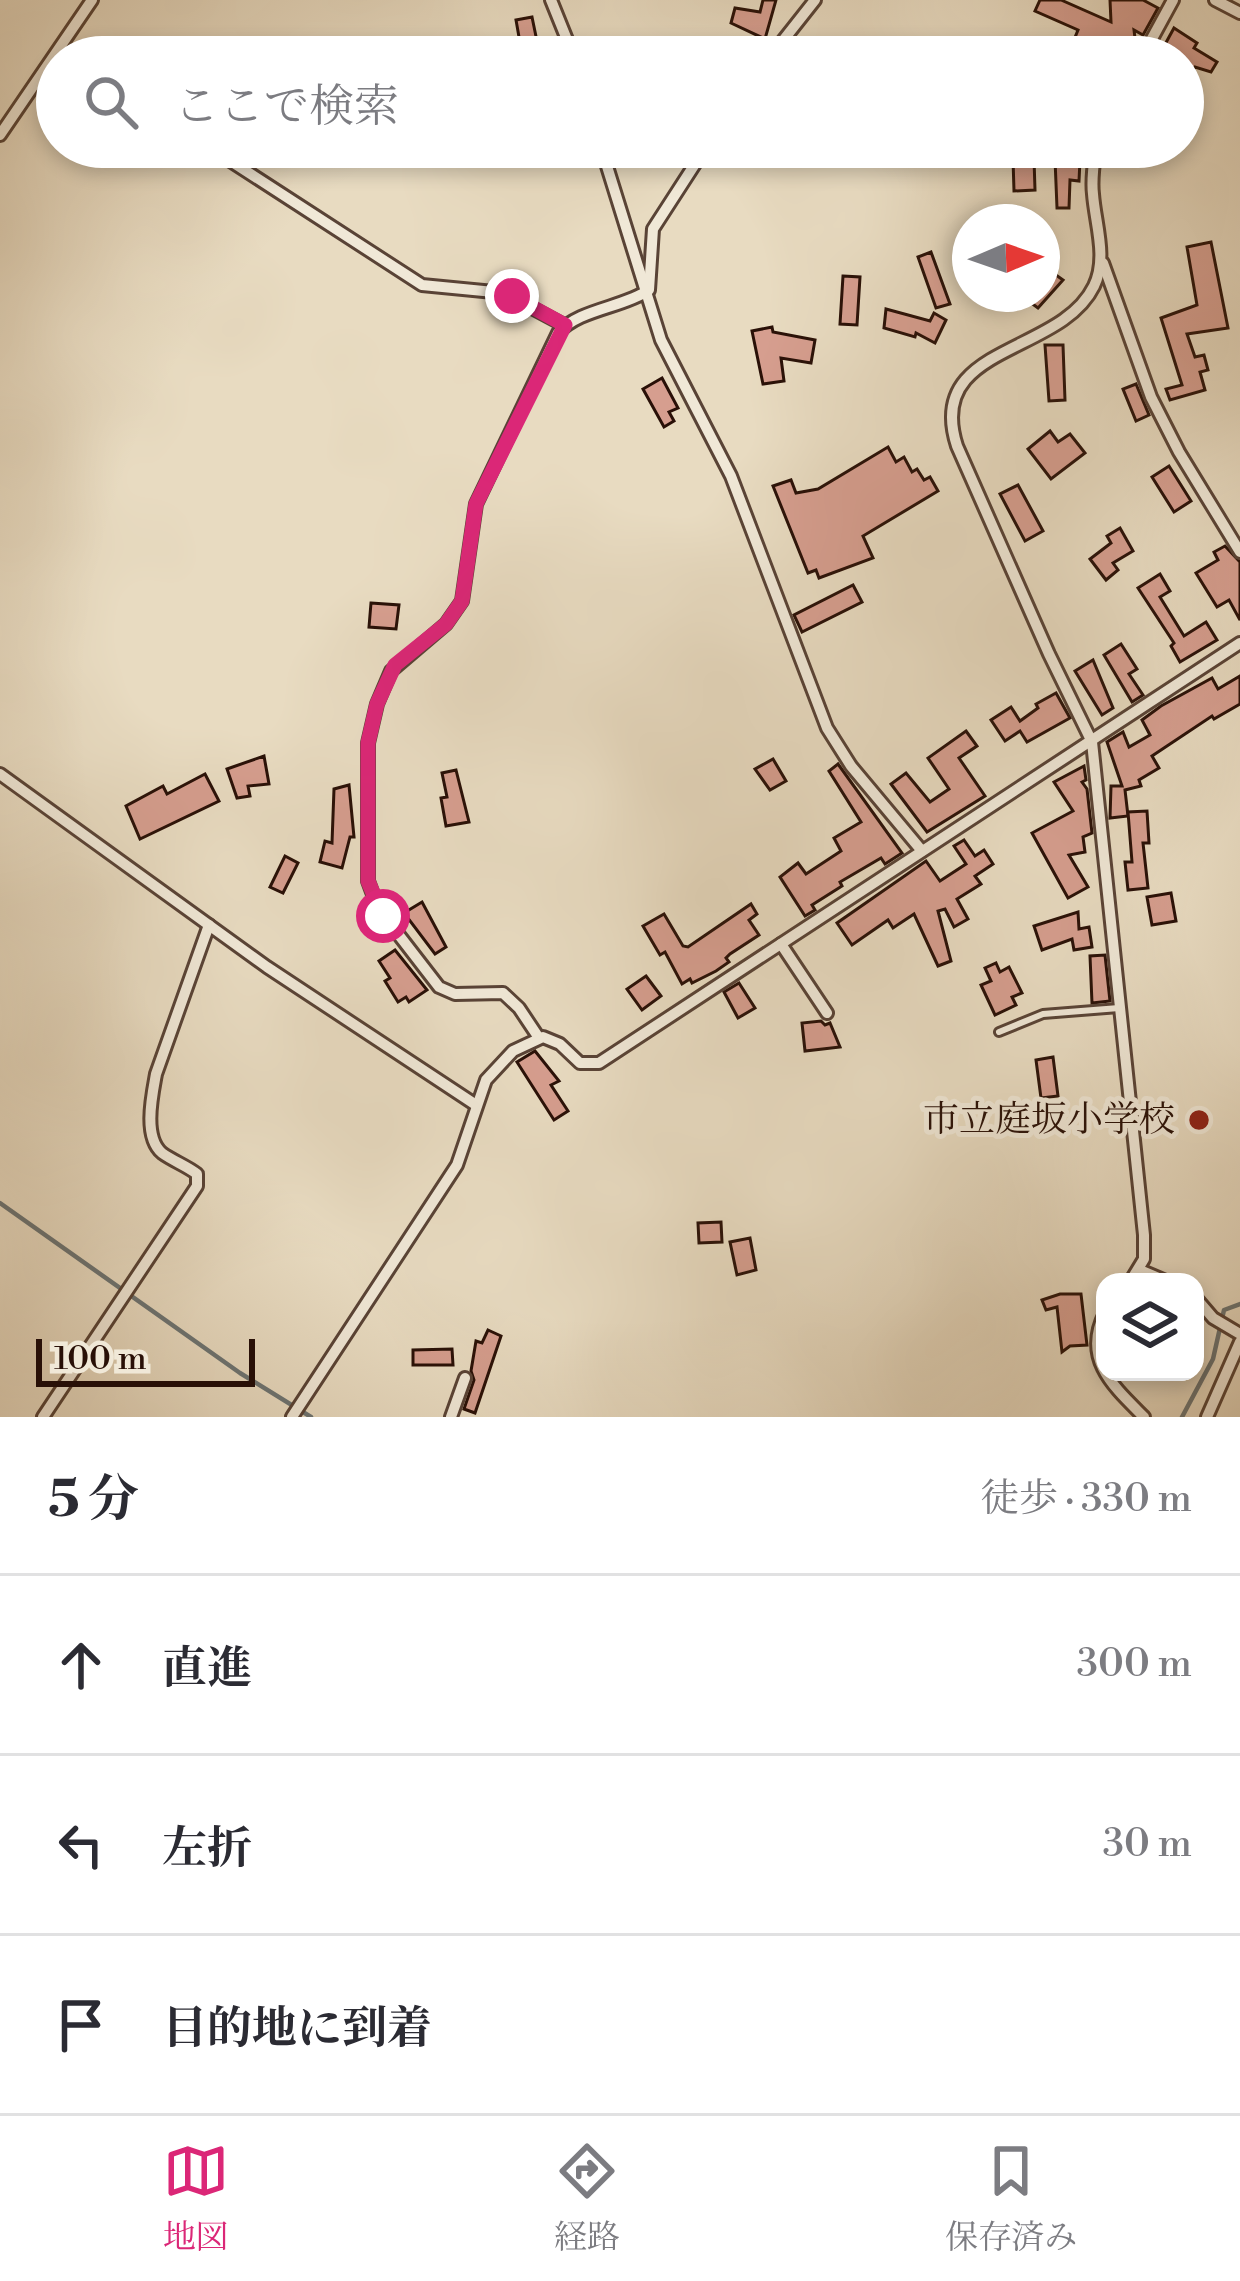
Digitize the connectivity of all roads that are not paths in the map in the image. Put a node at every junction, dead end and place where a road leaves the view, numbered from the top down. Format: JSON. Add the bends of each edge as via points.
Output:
{"nodes":[{"id":1,"x":92,"y":0,"type":"edge"},
{"id":2,"x":551,"y":0,"type":"edge"},
{"id":3,"x":815,"y":0,"type":"edge"},
{"id":4,"x":1173,"y":0,"type":"edge"},
{"id":5,"x":1215,"y":0,"type":"edge"},
{"id":6,"x":1240,"y":13,"type":"edge"},
{"id":7,"x":70,"y":36,"type":"edge"},
{"id":8,"x":566,"y":36,"type":"edge"},
{"id":9,"x":787,"y":36,"type":"edge"},
{"id":10,"x":1153,"y":36,"type":"edge"},
{"id":11,"x":36,"y":86,"type":"edge"},
{"id":12,"x":0,"y":135,"type":"edge"},
{"id":13,"x":241,"y":168,"type":"edge"},
{"id":14,"x":607,"y":168,"type":"edge"},
{"id":15,"x":692,"y":168,"type":"edge"},
{"id":16,"x":1095,"y":168,"type":"edge"},
{"id":17,"x":1101,"y":256,"type":"junction"},
{"id":18,"x":645,"y":294,"type":"junction"},
{"id":19,"x":565,"y":325,"type":"junction"},
{"id":20,"x":1240,"y":552,"type":"edge"},
{"id":21,"x":1240,"y":643,"type":"edge"},
{"id":22,"x":1092,"y":742,"type":"junction"},
{"id":23,"x":0,"y":774,"type":"edge"},
{"id":24,"x":922,"y":851,"type":"junction"},
{"id":25,"x":209,"y":925,"type":"junction"},
{"id":26,"x":781,"y":944,"type":"junction"},
{"id":27,"x":1123,"y":1008,"type":"junction"},
{"id":28,"x":827,"y":1013,"type":"dead end"},
{"id":29,"x":998,"y":1031,"type":"dead end"},
{"id":30,"x":539,"y":1037,"type":"junction"},
{"id":31,"x":476,"y":1105,"type":"junction"},
{"id":32,"x":1140,"y":1270,"type":"junction"},
{"id":33,"x":1138,"y":1273,"type":"edge"},
{"id":34,"x":1147,"y":1273,"type":"edge"},
{"id":35,"x":1204,"y":1307,"type":"edge"},
{"id":36,"x":1238,"y":1335,"type":"edge"},
{"id":37,"x":465,"y":1378,"type":"dead end"},
{"id":38,"x":1110,"y":1381,"type":"edge"},
{"id":39,"x":43,"y":1417,"type":"edge"},
{"id":40,"x":292,"y":1417,"type":"edge"},
{"id":41,"x":451,"y":1417,"type":"edge"},
{"id":42,"x":1144,"y":1417,"type":"edge"},
{"id":43,"x":1207,"y":1417,"type":"edge"}],
"edges":[{"from":1,"to":7,"type":"street"},
{"from":2,"to":8,"type":"street"},
{"from":3,"to":9,"type":"street"},
{"from":4,"to":10,"type":"street"},
{"from":5,"to":6,"type":"street"},
{"from":11,"to":12,"type":"street"},
{"from":13,"to":19,"type":"street","via":[[422,285],[504,293]]},
{"from":14,"to":18,"type":"street"},
{"from":15,"to":18,"type":"street","via":[[653,229]]},
{"from":16,"to":17,"type":"street"},
{"from":17,"to":20,"type":"street","via":[[1151,398]]},
{"from":17,"to":22,"type":"street","via":[[1079,308],[969,375],[950,412],[957,446]]},
{"from":18,"to":19,"type":"street"},
{"from":18,"to":24,"type":"street","via":[[731,476],[826,728]]},
{"from":19,"to":30,"type":"street","via":[[476,504],[462,601],[391,670],[368,743],[368,881],[378,908],[439,987],[503,993]]},
{"from":21,"to":22,"type":"street"},
{"from":22,"to":24,"type":"street"},
{"from":22,"to":27,"type":"street"},
{"from":23,"to":25,"type":"street"},
{"from":24,"to":26,"type":"street"},
{"from":25,"to":31,"type":"street"},
{"from":25,"to":39,"type":"street","via":[[152,1094],[153,1141],[199,1181]]},
{"from":26,"to":28,"type":"street"},
{"from":26,"to":30,"type":"street","via":[[593,1066]]},
{"from":27,"to":29,"type":"lane","via":[[1043,1014]]},
{"from":27,"to":32,"type":"street","via":[[1144,1234]]},
{"from":30,"to":31,"type":"street","via":[[501,1061]]},
{"from":31,"to":40,"type":"street","via":[[457,1165]]},
{"from":32,"to":33,"type":"street"},
{"from":32,"to":34,"type":"street"},
{"from":35,"to":36,"type":"street"},
{"from":36,"to":43,"type":"street"},
{"from":37,"to":41,"type":"street"},
{"from":38,"to":42,"type":"street"}]}
